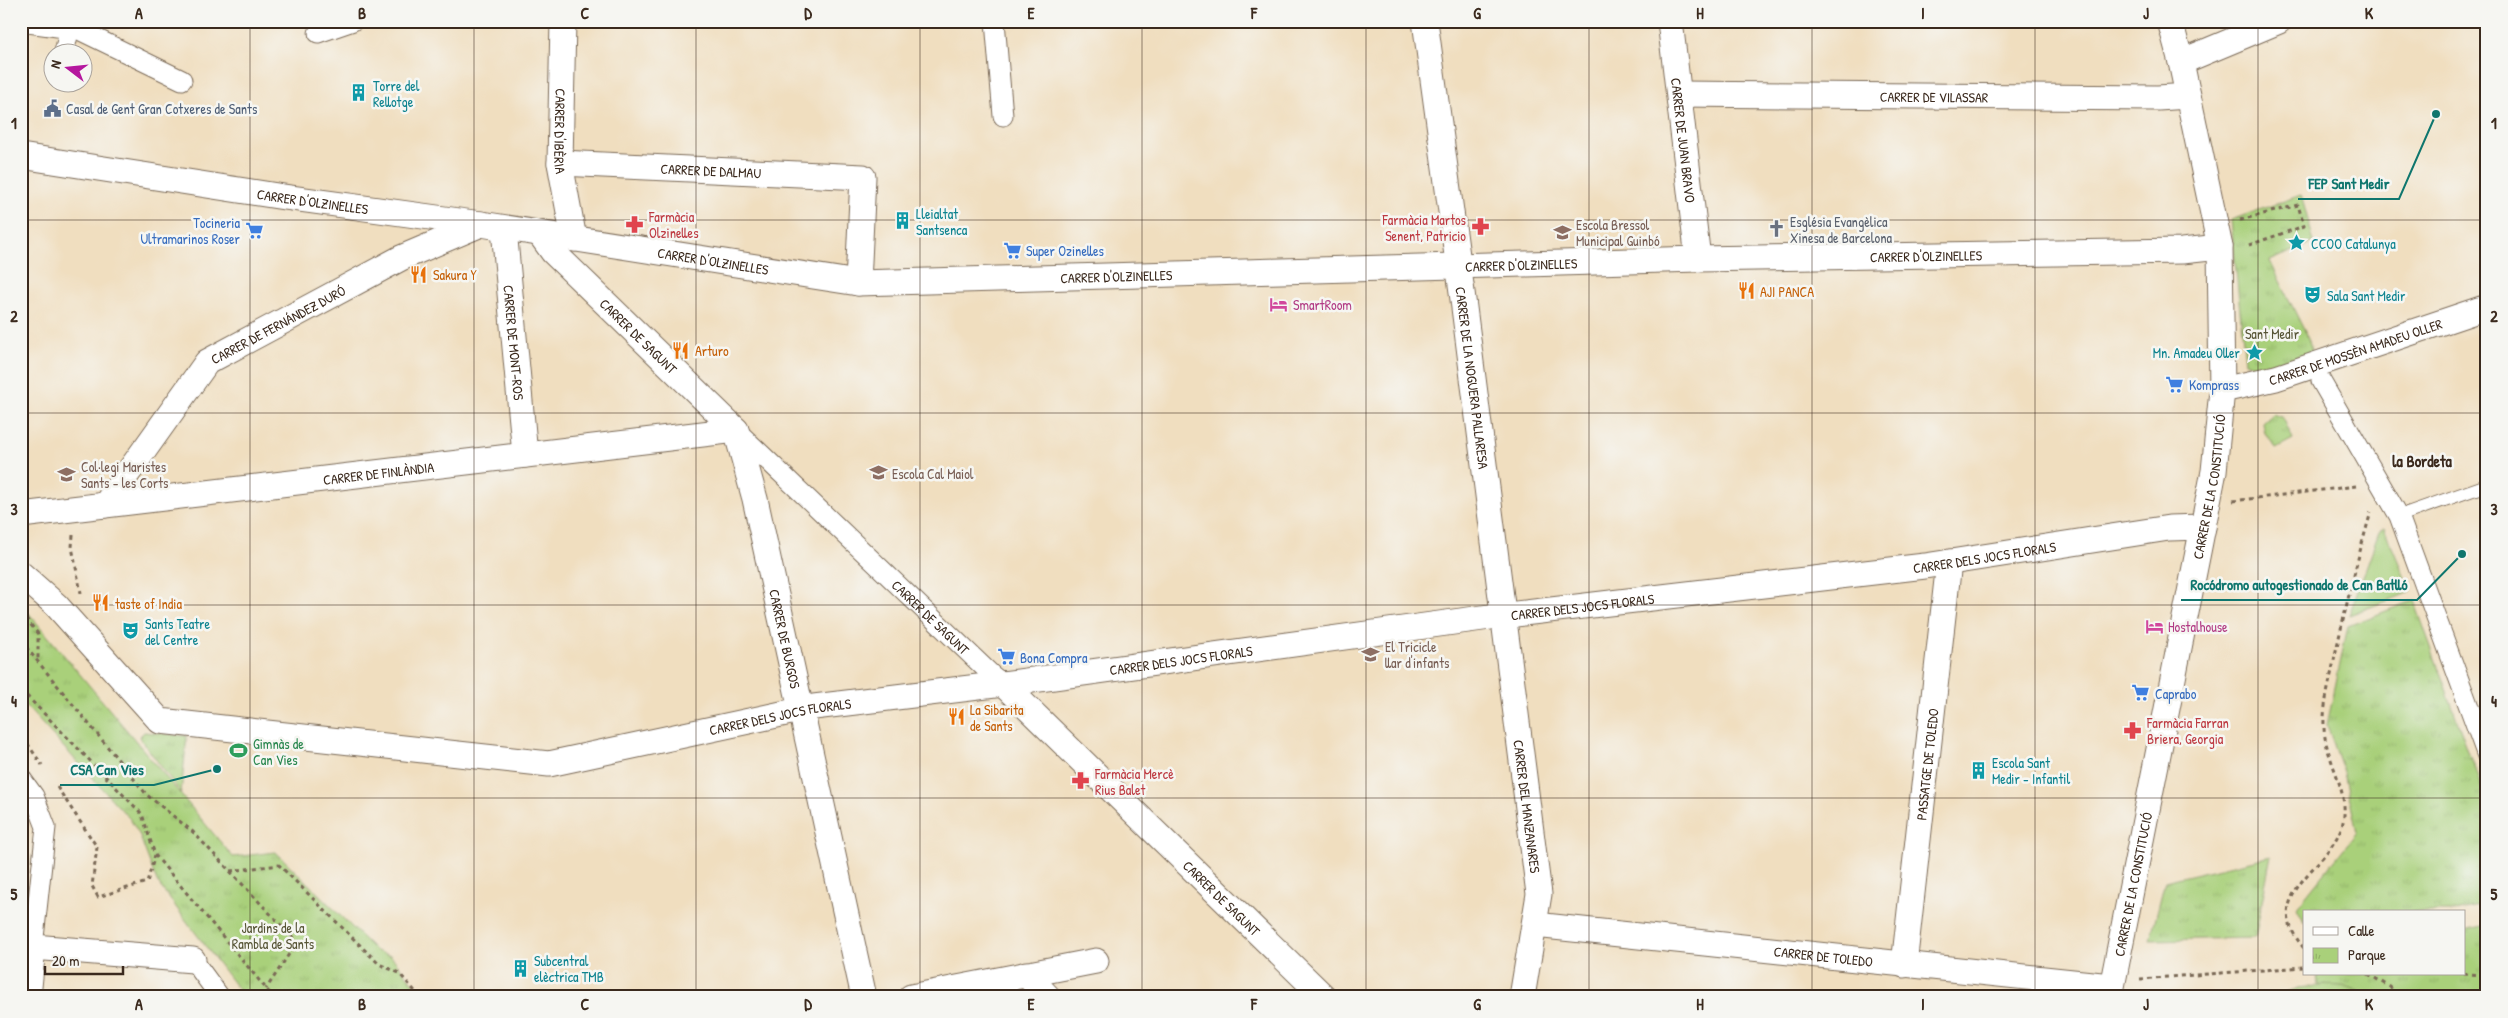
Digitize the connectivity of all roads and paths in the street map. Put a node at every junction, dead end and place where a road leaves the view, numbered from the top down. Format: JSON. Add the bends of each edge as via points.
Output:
{"nodes":[{"id":1,"x":353,"y":21,"type":"edge"},
{"id":2,"x":563,"y":21,"type":"edge"},
{"id":3,"x":995,"y":21,"type":"edge"},
{"id":4,"x":1425,"y":21,"type":"edge"},
{"id":5,"x":1670,"y":21,"type":"edge"},
{"id":6,"x":2170,"y":21,"type":"edge"},
{"id":7,"x":2279,"y":21,"type":"edge"},
{"id":8,"x":21,"y":22,"type":"edge"},
{"id":9,"x":70,"y":28,"type":"junction"},
{"id":10,"x":318,"y":34,"type":"dead end"},
{"id":11,"x":66,"y":42,"type":"edge"},
{"id":12,"x":2181,"y":62,"type":"junction"},
{"id":13,"x":182,"y":80,"type":"dead end"},
{"id":14,"x":1680,"y":94,"type":"junction"},
{"id":15,"x":2188,"y":96,"type":"junction"},
{"id":16,"x":1003,"y":116,"type":"dead end"},
{"id":17,"x":21,"y":156,"type":"edge"},
{"id":18,"x":560,"y":163,"type":"junction"},
{"id":19,"x":2242,"y":221,"type":"dead end"},
{"id":20,"x":492,"y":226,"type":"junction"},
{"id":21,"x":540,"y":234,"type":"junction"},
{"id":22,"x":574,"y":239,"type":"junction"},
{"id":23,"x":2255,"y":244,"type":"dead end"},
{"id":24,"x":2220,"y":247,"type":"junction"},
{"id":25,"x":1698,"y":259,"type":"junction"},
{"id":26,"x":1459,"y":266,"type":"junction"},
{"id":27,"x":858,"y":283,"type":"junction"},
{"id":28,"x":2487,"y":307,"type":"edge"},
{"id":29,"x":2316,"y":374,"type":"junction"},
{"id":30,"x":2222,"y":390,"type":"junction"},
{"id":31,"x":736,"y":430,"type":"junction"},
{"id":32,"x":525,"y":456,"type":"junction"},
{"id":33,"x":2380,"y":484,"type":"junction"},
{"id":34,"x":2487,"y":485,"type":"edge"},
{"id":35,"x":2230,"y":501,"type":"dead end"},
{"id":36,"x":105,"y":505,"type":"junction"},
{"id":37,"x":21,"y":515,"type":"edge"},
{"id":38,"x":2399,"y":516,"type":"junction"},
{"id":39,"x":2203,"y":527,"type":"junction"},
{"id":40,"x":74,"y":529,"type":"dead end"},
{"id":41,"x":1950,"y":562,"type":"junction"},
{"id":42,"x":21,"y":574,"type":"edge"},
{"id":43,"x":82,"y":599,"type":"dead end"},
{"id":44,"x":21,"y":612,"type":"edge"},
{"id":45,"x":1504,"y":616,"type":"junction"},
{"id":46,"x":21,"y":641,"type":"edge"},
{"id":47,"x":38,"y":661,"type":"junction"},
{"id":48,"x":1003,"y":684,"type":"junction"},
{"id":49,"x":21,"y":690,"type":"edge"},
{"id":50,"x":801,"y":709,"type":"junction"},
{"id":51,"x":21,"y":739,"type":"edge"},
{"id":52,"x":2487,"y":756,"type":"edge"},
{"id":53,"x":43,"y":767,"type":"dead end"},
{"id":54,"x":21,"y":778,"type":"edge"},
{"id":55,"x":54,"y":783,"type":"dead end"},
{"id":56,"x":155,"y":855,"type":"junction"},
{"id":57,"x":230,"y":871,"type":"junction"},
{"id":58,"x":1535,"y":925,"type":"junction"},
{"id":59,"x":27,"y":947,"type":"edge"},
{"id":60,"x":2303,"y":947,"type":"edge"},
{"id":61,"x":193,"y":960,"type":"joint"},
{"id":62,"x":1096,"y":961,"type":"dead end"},
{"id":63,"x":1904,"y":965,"type":"junction"},
{"id":64,"x":2303,"y":967,"type":"edge"},
{"id":65,"x":1026,"y":974,"type":"junction"},
{"id":66,"x":2466,"y":974,"type":"edge"},
{"id":67,"x":2487,"y":975,"type":"edge"},
{"id":68,"x":2371,"y":976,"type":"edge"},
{"id":69,"x":2487,"y":984,"type":"edge"},
{"id":70,"x":2118,"y":987,"type":"edge"},
{"id":71,"x":266,"y":989,"type":"junction"},
{"id":72,"x":418,"y":996,"type":"edge"},
{"id":73,"x":28,"y":997,"type":"edge"},
{"id":74,"x":220,"y":997,"type":"edge"},
{"id":75,"x":273,"y":997,"type":"edge"},
{"id":76,"x":864,"y":997,"type":"edge"},
{"id":77,"x":912,"y":997,"type":"edge"},
{"id":78,"x":1048,"y":997,"type":"edge"},
{"id":79,"x":1324,"y":997,"type":"edge"},
{"id":80,"x":1522,"y":997,"type":"edge"},
{"id":81,"x":2398,"y":997,"type":"edge"},
{"id":82,"x":2482,"y":997,"type":"edge"}],
"edges":[{"from":1,"to":10,"type":"street"},
{"from":2,"to":18,"type":"street","name":"CARRER D'IBÈRIA"},
{"from":3,"to":16,"type":"street"},
{"from":4,"to":26,"type":"street","name":"CARRER DE LA NOGUERA PALLARESA"},
{"from":5,"to":14,"type":"street","name":"CARRER DE JUAN BRAVO"},
{"from":6,"to":12,"type":"street","name":"CARRER DE LA CONSTITUCIÓ"},
{"from":7,"to":12,"type":"street"},
{"from":8,"to":9,"type":"street"},
{"from":9,"to":11,"type":"street"},
{"from":9,"to":13,"type":"street"},
{"from":12,"to":15,"type":"street","name":"CARRER DE LA CONSTITUCIÓ"},
{"from":14,"to":15,"type":"street","name":"CARRER DE VILASSAR"},
{"from":14,"to":25,"type":"street","name":"CARRER DE JUAN BRAVO"},
{"from":15,"to":24,"type":"street","name":"CARRER DE LA CONSTITUCIÓ"},
{"from":17,"to":20,"type":"street","name":"CARRER D'OLZINELLES"},
{"from":18,"to":22,"type":"street","name":"CARRER D'IBÈRIA"},
{"from":18,"to":27,"type":"street","name":"CARRER DE DALMAU","via":[[863,177]]},
{"from":19,"to":23,"type":"path","via":[[2298,204],[2304,226]]},
{"from":20,"to":21,"type":"street","name":"CARRER D'OLZINELLES"},
{"from":20,"to":32,"type":"street","name":"CARRER DE MONT-ROS"},
{"from":20,"to":36,"type":"street","name":"CARRER DE FERNÁNDEZ DURÓ","via":[[401,258],[207,362]]},
{"from":21,"to":22,"type":"street","name":"CARRER D'OLZINELLES"},
{"from":21,"to":31,"type":"street","name":"CARRER DE SAGUNT","via":[[553,252]]},
{"from":22,"to":27,"type":"street","name":"CARRER D'OLZINELLES"},
{"from":24,"to":25,"type":"street","name":"CARRER D'OLZINELLES","via":[[2182,251]]},
{"from":24,"to":30,"type":"street","name":"CARRER DE LA CONSTITUCIÓ"},
{"from":25,"to":26,"type":"street","name":"CARRER D'OLZINELLES"},
{"from":26,"to":27,"type":"street","name":"CARRER D'OLZINELLES"},
{"from":26,"to":45,"type":"street","name":"CARRER DE LA NOGUERA PALLARESA"},
{"from":28,"to":29,"type":"street","name":"CARRER DE MOSSÈN AMADEU OLLER"},
{"from":29,"to":30,"type":"street","name":"CARRER DE MOSSÈN AMADEU OLLER","via":[[2276,378]]},
{"from":29,"to":33,"type":"street"},
{"from":30,"to":39,"type":"street","name":"CARRER DE LA CONSTITUCIÓ","via":[[2214,471]]},
{"from":31,"to":32,"type":"street","name":"CARRER DE FINLÀNDIA"},
{"from":31,"to":48,"type":"street","name":"CARRER DE SAGUNT"},
{"from":31,"to":50,"type":"street","name":"CARRER DE BURGOS","via":[[755,498]]},
{"from":32,"to":36,"type":"street","name":"CARRER DE FINLÀNDIA"},
{"from":33,"to":35,"type":"path"},
{"from":33,"to":38,"type":"street"},
{"from":33,"to":60,"type":"path","via":[[2352,577],[2324,714],[2326,748],[2343,801],[2343,821],[2336,837],[2298,887],[2288,908],[2291,930]]},
{"from":34,"to":38,"type":"lane"},
{"from":36,"to":37,"type":"street","name":"CARRER DE FINLÀNDIA"},
{"from":38,"to":52,"type":"street"},
{"from":39,"to":41,"type":"street","name":"CARRER DELS JOCS FLORALS","via":[[2169,528]]},
{"from":39,"to":70,"type":"street","name":"CARRER DE LA CONSTITUCIÓ"},
{"from":40,"to":43,"type":"path","via":[[72,547]]},
{"from":41,"to":45,"type":"street","name":"CARRER DELS JOCS FLORALS"},
{"from":41,"to":63,"type":"street","name":"PASSATGE DE TOLEDO"},
{"from":42,"to":50,"type":"street","name":"CARRER DELS JOCS FLORALS","via":[[56,605],[160,721],[550,764]]},
{"from":44,"to":47,"type":"path","via":[[38,634]]},
{"from":45,"to":48,"type":"street","name":"CARRER DELS JOCS FLORALS"},
{"from":45,"to":58,"type":"street","name":"CARRER DEL MANZANARES","via":[[1539,894]]},
{"from":46,"to":47,"type":"path"},
{"from":47,"to":57,"type":"path","via":[[147,794],[193,832]]},
{"from":48,"to":50,"type":"street","name":"CARRER DELS JOCS FLORALS"},
{"from":48,"to":79,"type":"street","name":"CARRER DE SAGUNT"},
{"from":49,"to":56,"type":"path","via":[[142,814]]},
{"from":50,"to":76,"type":"street","name":"CARRER DE BURGOS"},
{"from":51,"to":53,"type":"path"},
{"from":54,"to":59,"type":"street","via":[[34,796],[46,827]]},
{"from":55,"to":56,"type":"path","via":[[97,847],[92,886],[98,897],[147,882]]},
{"from":56,"to":71,"type":"path"},
{"from":57,"to":71,"type":"path","via":[[297,942]]},
{"from":57,"to":72,"type":"path","via":[[279,865],[379,964],[399,973]]},
{"from":58,"to":63,"type":"street","name":"CARRER DE TOLEDO"},
{"from":58,"to":80,"type":"street","name":"CARRER DEL MANZANARES"},
{"from":59,"to":61,"type":"street"},
{"from":59,"to":73,"type":"street"},
{"from":61,"to":74,"type":"street"},
{"from":62,"to":65,"type":"street"},
{"from":63,"to":70,"type":"street","name":"CARRER DE TOLEDO"},
{"from":64,"to":70,"type":"path"},
{"from":65,"to":77,"type":"street"},
{"from":65,"to":78,"type":"street"},
{"from":66,"to":67,"type":"path"},
{"from":68,"to":81,"type":"path"},
{"from":69,"to":82,"type":"path"},
{"from":71,"to":75,"type":"path"}]}
